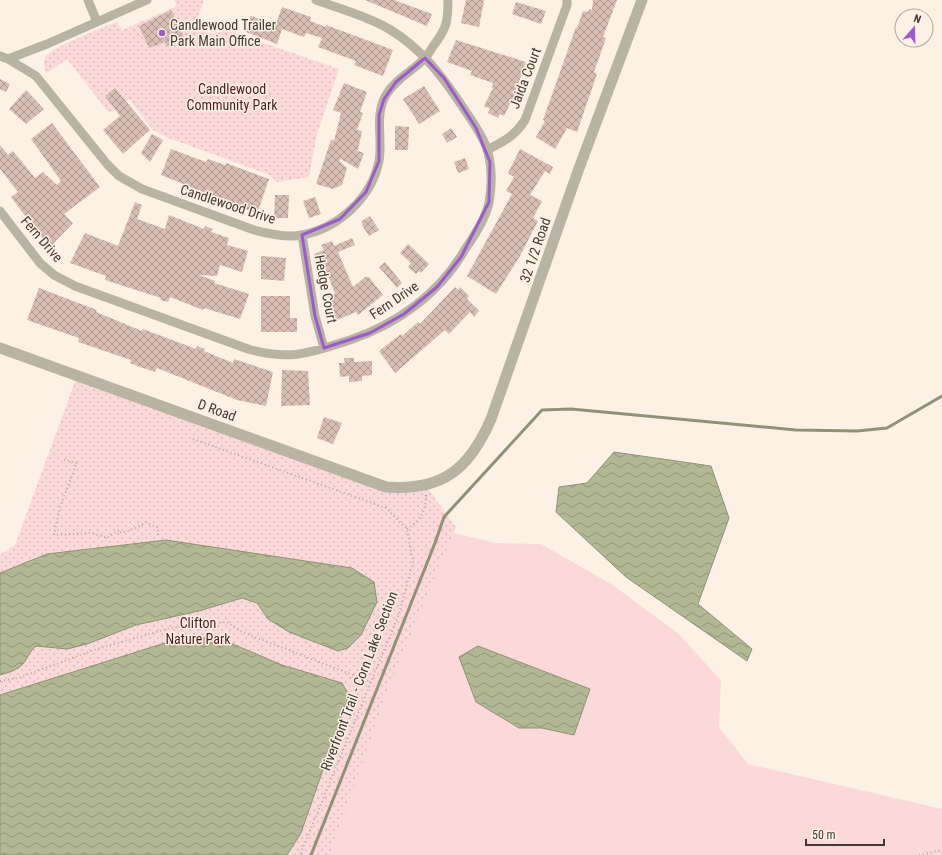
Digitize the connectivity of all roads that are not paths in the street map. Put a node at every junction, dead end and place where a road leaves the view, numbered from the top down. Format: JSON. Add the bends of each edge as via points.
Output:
{"nodes":[{"id":1,"x":88,"y":0,"type":"edge"},
{"id":2,"x":147,"y":0,"type":"edge"},
{"id":3,"x":316,"y":0,"type":"edge"},
{"id":4,"x":448,"y":0,"type":"edge"},
{"id":5,"x":567,"y":0,"type":"edge"},
{"id":6,"x":642,"y":0,"type":"edge"},
{"id":7,"x":98,"y":22,"type":"junction"},
{"id":8,"x":4,"y":57,"type":"edge"},
{"id":9,"x":425,"y":58,"type":"junction"},
{"id":10,"x":487,"y":150,"type":"junction"},
{"id":11,"x":0,"y":211,"type":"edge"},
{"id":12,"x":302,"y":235,"type":"junction"},
{"id":13,"x":0,"y":348,"type":"edge"},
{"id":14,"x":324,"y":348,"type":"junction"},
{"id":15,"x":426,"y":486,"type":"joint"}],
"edges":[{"from":1,"to":7,"type":"street"},
{"from":2,"to":7,"type":"street"},
{"from":3,"to":9,"type":"street","name":"Fern Drive","via":[[389,29]]},
{"from":4,"to":9,"type":"street","name":"Candlewood Drive","via":[[446,27]]},
{"from":5,"to":10,"type":"street","name":"Jaida Court","via":[[525,120],[508,140]]},
{"from":6,"to":15,"type":"street","name":"32 1/2 Road","via":[[484,436],[474,453],[458,470]]},
{"from":7,"to":8,"type":"street","via":[[41,47]]},
{"from":8,"to":12,"type":"street","name":"Candlewood Drive","via":[[36,76],[106,164],[131,184],[254,230],[268,234]]},
{"from":9,"to":10,"type":"street","name":"Fern Drive","via":[[444,78]]},
{"from":9,"to":12,"type":"street","name":"Candlewood Drive","via":[[396,82],[382,103],[379,115],[378,161],[366,192],[356,206],[340,219]]},
{"from":10,"to":14,"type":"street","name":"Fern Drive","via":[[491,174],[489,202],[479,227],[450,272],[416,305],[389,324]]},
{"from":11,"to":14,"type":"street","name":"Fern Drive","via":[[40,263],[54,276],[75,286],[269,355],[304,354]]},
{"from":12,"to":14,"type":"street","name":"Hedge Court","via":[[315,316]]},
{"from":13,"to":15,"type":"street","name":"D Road","via":[[368,482],[408,489]]}]}
